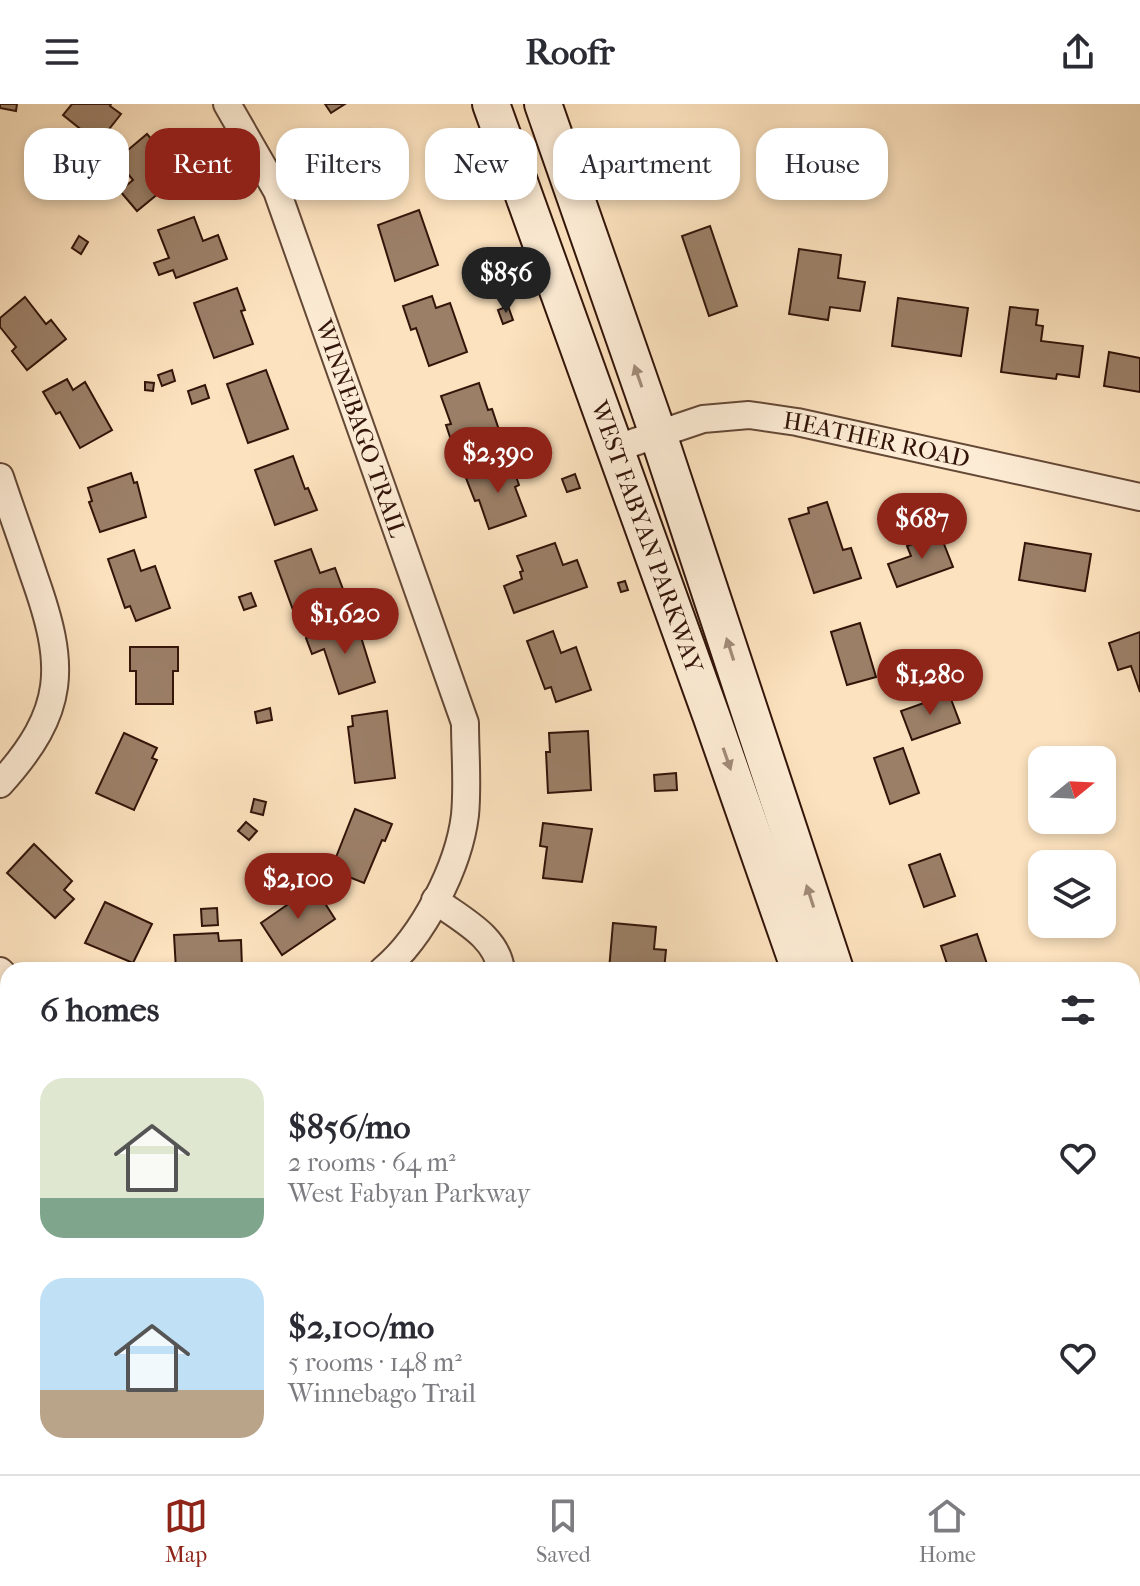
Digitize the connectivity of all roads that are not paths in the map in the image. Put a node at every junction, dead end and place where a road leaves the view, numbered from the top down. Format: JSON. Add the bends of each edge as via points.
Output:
{"nodes":[{"id":1,"x":227,"y":104,"type":"edge"},
{"id":2,"x":491,"y":104,"type":"edge"},
{"id":3,"x":543,"y":104,"type":"edge"},
{"id":4,"x":658,"y":434,"type":"junction"},
{"id":5,"x":614,"y":449,"type":"junction"},
{"id":6,"x":0,"y":477,"type":"edge"},
{"id":7,"x":1140,"y":497,"type":"edge"},
{"id":8,"x":0,"y":784,"type":"edge"},
{"id":9,"x":435,"y":900,"type":"junction"},
{"id":10,"x":399,"y":962,"type":"edge"},
{"id":11,"x":500,"y":962,"type":"edge"},
{"id":12,"x":797,"y":962,"type":"edge"},
{"id":13,"x":832,"y":962,"type":"edge"}],
"edges":[{"from":1,"to":9,"type":"street","name":"WINNEBAGO TRAIL","via":[[277,191],[465,723],[465,815],[455,858]]},
{"from":2,"to":5,"type":"main road","name":"WEST FABYAN PARKWAY"},
{"from":4,"to":3,"type":"main road","name":"WEST FABYAN PARKWAY","one_way":true},
{"from":4,"to":5,"type":"street","name":"HEATHER ROAD"},
{"from":4,"to":7,"type":"street","name":"HEATHER ROAD","via":[[703,419],[749,415]]},
{"from":13,"to":4,"type":"main road","name":"WEST FABYAN PARKWAY","one_way":true},
{"from":5,"to":12,"type":"main road","name":"WEST FABYAN PARKWAY","one_way":true},
{"from":6,"to":8,"type":"street","via":[[49,617],[56,663],[51,697],[35,740]]},
{"from":9,"to":10,"type":"street","name":"WINNEBAGO TRAIL"},
{"from":9,"to":11,"type":"street","via":[[487,938]]}]}
